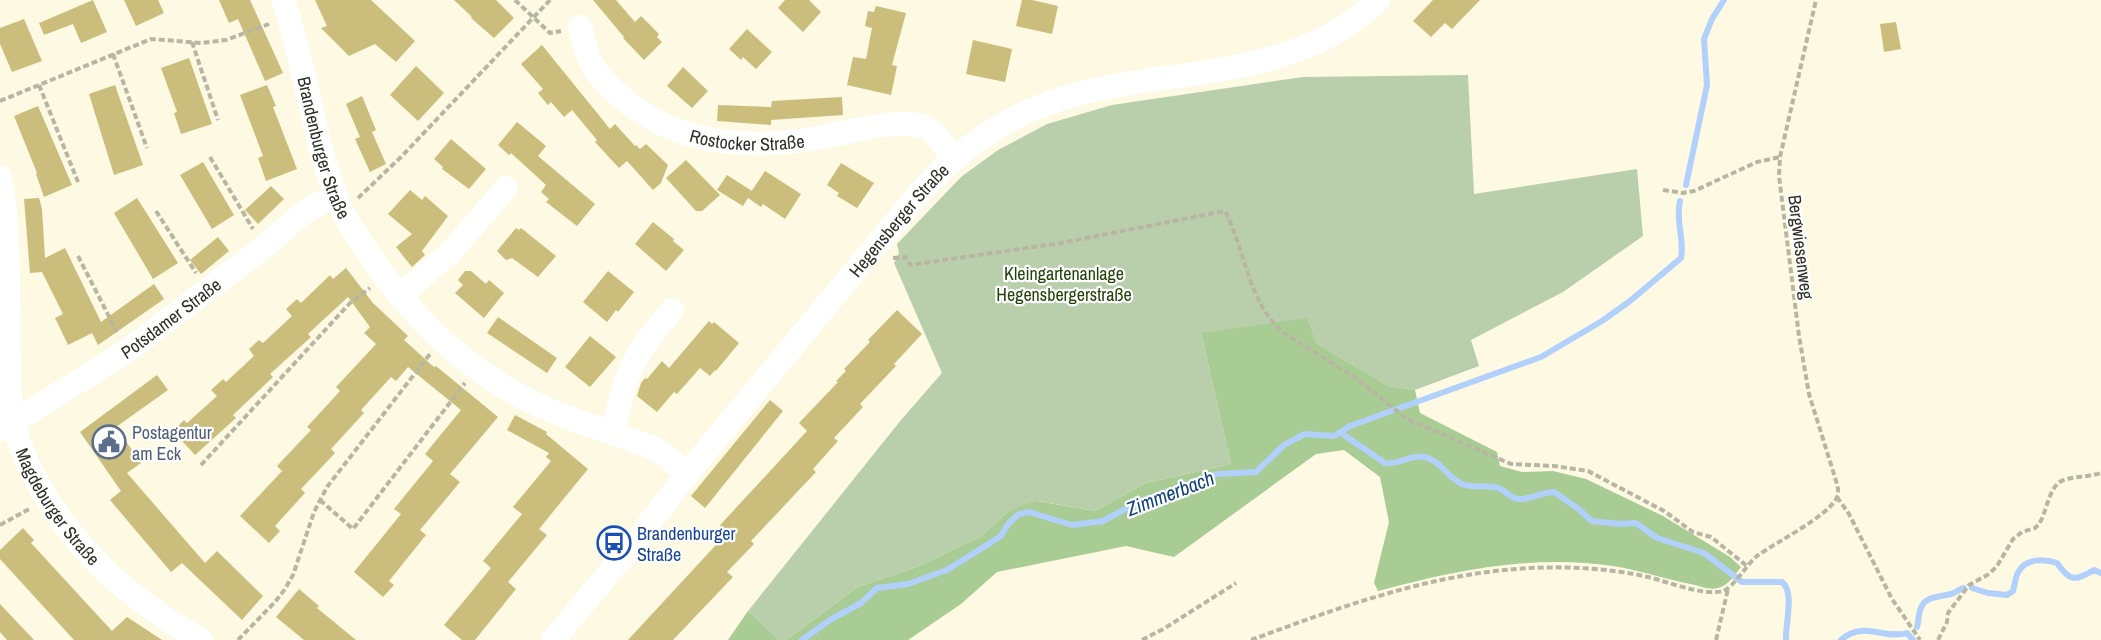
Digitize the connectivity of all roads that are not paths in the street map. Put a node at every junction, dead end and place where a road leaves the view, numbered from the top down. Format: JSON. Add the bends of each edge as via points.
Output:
{"nodes":[{"id":1,"x":1378,"y":0,"type":"edge"},
{"id":2,"x":286,"y":8,"type":"edge"},
{"id":3,"x":580,"y":27,"type":"dead end"},
{"id":4,"x":953,"y":158,"type":"junction"},
{"id":5,"x":0,"y":177,"type":"edge"},
{"id":6,"x":506,"y":188,"type":"dead end"},
{"id":7,"x":335,"y":195,"type":"junction"},
{"id":8,"x":399,"y":296,"type":"junction"},
{"id":9,"x":672,"y":310,"type":"dead end"},
{"id":10,"x":7,"y":426,"type":"edge"},
{"id":11,"x":613,"y":433,"type":"junction"},
{"id":12,"x":687,"y":474,"type":"junction"},
{"id":13,"x":201,"y":640,"type":"edge"},
{"id":14,"x":553,"y":640,"type":"edge"}],
"edges":[{"from":1,"to":4,"type":"street","name":"Hegensberger Straße","via":[[1337,32],[1299,51],[1231,68],[1072,96],[999,125]]},
{"from":2,"to":7,"type":"street","name":"Brandenburger Straße"},
{"from":3,"to":4,"type":"street","name":"Rostocker Straße","via":[[592,64],[604,82],[632,107],[682,132],[733,144],[756,144],[902,124],[923,126],[932,131]]},
{"from":4,"to":12,"type":"street","name":"Hegensberger Straße"},
{"from":5,"to":10,"type":"street","name":"Magdeburger Straße","via":[[8,239]]},
{"from":6,"to":8,"type":"street","via":[[450,253]]},
{"from":7,"to":8,"type":"street","name":"Brandenburger Straße","via":[[359,240]]},
{"from":7,"to":10,"type":"street","name":"Potsdamer Straße","via":[[303,213],[127,351]]},
{"from":8,"to":11,"type":"street","name":"Brandenburger Straße","via":[[477,368],[530,401]]},
{"from":9,"to":11,"type":"street","via":[[633,364]]},
{"from":10,"to":13,"type":"street","name":"Magdeburger Straße","via":[[48,498],[77,538],[125,588]]},
{"from":11,"to":12,"type":"street","name":"Brandenburger Straße","via":[[662,453]]},
{"from":12,"to":14,"type":"street","name":"Hegensberger Straße"}]}
